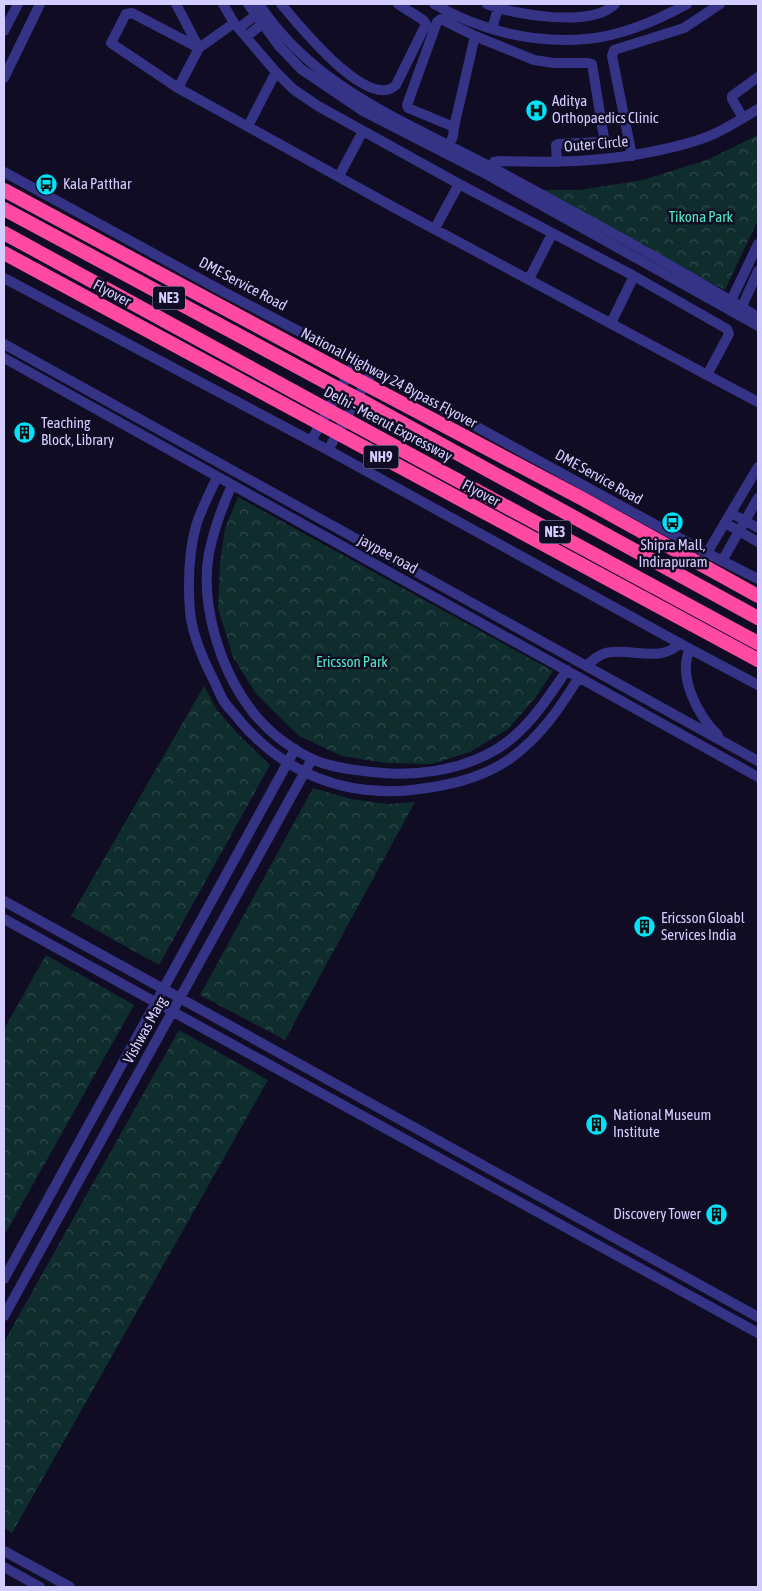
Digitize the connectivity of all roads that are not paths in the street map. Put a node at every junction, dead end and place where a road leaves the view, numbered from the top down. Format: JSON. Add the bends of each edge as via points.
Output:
{"nodes":[{"id":1,"x":18,"y":4,"type":"edge"},
{"id":2,"x":40,"y":4,"type":"edge"},
{"id":3,"x":176,"y":4,"type":"edge"},
{"id":4,"x":223,"y":4,"type":"edge"},
{"id":5,"x":248,"y":4,"type":"edge"},
{"id":6,"x":280,"y":4,"type":"edge"},
{"id":7,"x":398,"y":4,"type":"edge"},
{"id":8,"x":434,"y":4,"type":"edge"},
{"id":9,"x":486,"y":4,"type":"edge"},
{"id":10,"x":615,"y":4,"type":"edge"},
{"id":11,"x":687,"y":4,"type":"edge"},
{"id":12,"x":720,"y":4,"type":"edge"},
{"id":13,"x":498,"y":8,"type":"junction"},
{"id":14,"x":674,"y":11,"type":"junction"},
{"id":15,"x":262,"y":14,"type":"edge"},
{"id":16,"x":236,"y":25,"type":"junction"},
{"id":17,"x":684,"y":28,"type":"junction"},
{"id":18,"x":492,"y":29,"type":"junction"},
{"id":19,"x":4,"y":31,"type":"edge"},
{"id":20,"x":475,"y":36,"type":"junction"},
{"id":21,"x":246,"y":37,"type":"junction"},
{"id":22,"x":199,"y":48,"type":"junction"},
{"id":23,"x":276,"y":72,"type":"junction"},
{"id":24,"x":758,"y":77,"type":"edge"},
{"id":25,"x":4,"y":78,"type":"edge"},
{"id":26,"x":178,"y":88,"type":"junction"},
{"id":27,"x":758,"y":109,"type":"edge"},
{"id":28,"x":743,"y":118,"type":"junction"},
{"id":29,"x":248,"y":126,"type":"junction"},
{"id":30,"x":454,"y":127,"type":"junction"},
{"id":31,"x":363,"y":131,"type":"junction"},
{"id":32,"x":449,"y":146,"type":"junction"},
{"id":33,"x":632,"y":156,"type":"junction"},
{"id":34,"x":556,"y":162,"type":"junction"},
{"id":35,"x":487,"y":170,"type":"junction"},
{"id":36,"x":4,"y":172,"type":"edge"},
{"id":37,"x":339,"y":176,"type":"junction"},
{"id":38,"x":459,"y":184,"type":"junction"},
{"id":39,"x":4,"y":190,"type":"edge"},
{"id":40,"x":4,"y":210,"type":"edge"},
{"id":41,"x":435,"y":228,"type":"junction"},
{"id":42,"x":4,"y":233,"type":"edge"},
{"id":43,"x":552,"y":234,"type":"junction"},
{"id":44,"x":758,"y":244,"type":"edge"},
{"id":45,"x":4,"y":253,"type":"edge"},
{"id":46,"x":758,"y":271,"type":"edge"},
{"id":47,"x":634,"y":276,"type":"junction"},
{"id":48,"x":4,"y":278,"type":"edge"},
{"id":49,"x":529,"y":279,"type":"junction"},
{"id":50,"x":729,"y":305,"type":"junction"},
{"id":51,"x":740,"y":310,"type":"junction"},
{"id":52,"x":758,"y":317,"type":"edge"},
{"id":53,"x":611,"y":323,"type":"junction"},
{"id":54,"x":758,"y":326,"type":"edge"},
{"id":55,"x":4,"y":344,"type":"edge"},
{"id":56,"x":20,"y":353,"type":"junction"},
{"id":57,"x":4,"y":358,"type":"edge"},
{"id":58,"x":356,"y":361,"type":"junction"},
{"id":59,"x":14,"y":364,"type":"junction"},
{"id":60,"x":373,"y":370,"type":"junction"},
{"id":61,"x":707,"y":374,"type":"junction"},
{"id":62,"x":758,"y":402,"type":"edge"},
{"id":63,"x":311,"y":441,"type":"junction"},
{"id":64,"x":328,"y":450,"type":"junction"},
{"id":65,"x":758,"y":467,"type":"edge"},
{"id":66,"x":217,"y":477,"type":"junction"},
{"id":67,"x":232,"y":485,"type":"junction"},
{"id":68,"x":758,"y":498,"type":"edge"},
{"id":69,"x":731,"y":513,"type":"junction"},
{"id":70,"x":745,"y":521,"type":"junction"},
{"id":71,"x":725,"y":523,"type":"junction"},
{"id":72,"x":758,"y":528,"type":"edge"},
{"id":73,"x":739,"y":532,"type":"junction"},
{"id":74,"x":758,"y":542,"type":"edge"},
{"id":75,"x":707,"y":553,"type":"junction"},
{"id":76,"x":722,"y":561,"type":"junction"},
{"id":77,"x":413,"y":570,"type":"junction"},
{"id":78,"x":758,"y":579,"type":"edge"},
{"id":79,"x":407,"y":582,"type":"junction"},
{"id":80,"x":758,"y":596,"type":"edge"},
{"id":81,"x":758,"y":618,"type":"edge"},
{"id":82,"x":758,"y":643,"type":"edge"},
{"id":83,"x":685,"y":646,"type":"junction"},
{"id":84,"x":758,"y":660,"type":"edge"},
{"id":85,"x":586,"y":666,"type":"junction"},
{"id":86,"x":567,"y":670,"type":"junction"},
{"id":87,"x":579,"y":677,"type":"junction"},
{"id":88,"x":758,"y":684,"type":"edge"},
{"id":89,"x":731,"y":746,"type":"junction"},
{"id":90,"x":296,"y":749,"type":"junction"},
{"id":91,"x":312,"y":759,"type":"junction"},
{"id":92,"x":758,"y":761,"type":"edge"},
{"id":93,"x":288,"y":763,"type":"junction"},
{"id":94,"x":304,"y":773,"type":"junction"},
{"id":95,"x":758,"y":776,"type":"edge"},
{"id":96,"x":4,"y":901,"type":"edge"},
{"id":97,"x":4,"y":918,"type":"edge"},
{"id":98,"x":163,"y":989,"type":"junction"},
{"id":99,"x":180,"y":998,"type":"junction"},
{"id":100,"x":156,"y":1002,"type":"junction"},
{"id":101,"x":172,"y":1011,"type":"junction"},
{"id":102,"x":4,"y":1279,"type":"edge"},
{"id":103,"x":4,"y":1316,"type":"edge"},
{"id":104,"x":758,"y":1317,"type":"edge"},
{"id":105,"x":758,"y":1333,"type":"edge"},
{"id":106,"x":4,"y":1551,"type":"edge"},
{"id":107,"x":4,"y":1568,"type":"edge"},
{"id":108,"x":40,"y":1587,"type":"edge"},
{"id":109,"x":70,"y":1587,"type":"edge"}],
"edges":[{"from":1,"to":19,"type":"street"},
{"from":2,"to":25,"type":"street"},
{"from":3,"to":22,"type":"street"},
{"from":4,"to":16,"type":"street"},
{"from":5,"to":15,"type":"street"},
{"from":6,"to":7,"type":"street","via":[[345,73],[370,88],[386,91],[396,85],[426,24]]},
{"from":8,"to":18,"type":"street"},
{"from":9,"to":13,"type":"street"},
{"from":10,"to":13,"type":"street","via":[[592,14],[564,17],[538,17]]},
{"from":11,"to":14,"type":"street"},
{"from":12,"to":17,"type":"street"},
{"from":13,"to":18,"type":"street"},
{"from":14,"to":17,"type":"street"},
{"from":14,"to":18,"type":"street","via":[[646,24],[585,39],[521,36]]},
{"from":15,"to":16,"type":"street"},
{"from":15,"to":21,"type":"street"},
{"from":15,"to":32,"type":"street","via":[[326,76],[365,102]]},
{"from":15,"to":35,"type":"street","via":[[292,60],[321,84],[363,111]]},
{"from":16,"to":21,"type":"street"},
{"from":16,"to":22,"type":"street"},
{"from":17,"to":33,"type":"street","via":[[616,49],[613,53]]},
{"from":20,"to":30,"type":"street"},
{"from":20,"to":30,"type":"street","via":[[439,20],[408,100],[408,108]]},
{"from":20,"to":34,"type":"street","via":[[534,60],[592,64],[604,138],[600,142],[558,144]]},
{"from":21,"to":23,"type":"street"},
{"from":22,"to":26,"type":"street"},
{"from":22,"to":26,"type":"street","via":[[132,13],[126,14],[112,39],[112,44]]},
{"from":23,"to":29,"type":"street"},
{"from":23,"to":31,"type":"street","via":[[293,89],[318,106]]},
{"from":24,"to":28,"type":"street","via":[[732,96]]},
{"from":26,"to":29,"type":"street"},
{"from":27,"to":28,"type":"street","name":"Outer Circle"},
{"from":28,"to":33,"type":"street","name":"Outer Circle","via":[[690,143]]},
{"from":29,"to":37,"type":"street"},
{"from":30,"to":32,"type":"street"},
{"from":31,"to":37,"type":"street"},
{"from":31,"to":38,"type":"street"},
{"from":32,"to":35,"type":"street"},
{"from":33,"to":34,"type":"street","name":"Outer Circle"},
{"from":34,"to":35,"type":"street","name":"Outer Circle","via":[[499,161]]},
{"from":35,"to":50,"type":"street"},
{"from":36,"to":58,"type":"street","name":"DME Service Road"},
{"from":37,"to":41,"type":"street"},
{"from":38,"to":41,"type":"street"},
{"from":38,"to":43,"type":"street"},
{"from":39,"to":80,"type":"highway","name":"National Highway 24 Bypass Flyover","bridge":true},
{"from":40,"to":81,"type":"highway","name":"Delhi - Meerut Expressway","number":"NE3","bridge":true},
{"from":41,"to":49,"type":"street"},
{"from":42,"to":82,"type":"highway","name":"Delhi - Meerut Expressway","number":"NE3","bridge":true},
{"from":43,"to":47,"type":"street"},
{"from":43,"to":49,"type":"street"},
{"from":44,"to":50,"type":"street"},
{"from":45,"to":84,"type":"highway","name":"Flyover","number":"NH9","bridge":true},
{"from":46,"to":51,"type":"street"},
{"from":47,"to":53,"type":"street"},
{"from":47,"to":61,"type":"street","via":[[727,329],[729,334]]},
{"from":48,"to":63,"type":"street"},
{"from":49,"to":53,"type":"street"},
{"from":50,"to":51,"type":"street"},
{"from":51,"to":52,"type":"street"},
{"from":51,"to":54,"type":"street"},
{"from":53,"to":61,"type":"street"},
{"from":55,"to":56,"type":"street"},
{"from":56,"to":59,"type":"street"},
{"from":56,"to":77,"type":"street"},
{"from":57,"to":59,"type":"street","name":"jaypee road"},
{"from":58,"to":60,"type":"street","name":"DME Service Road"},
{"from":58,"to":63,"type":"street"},
{"from":59,"to":66,"type":"street","name":"jaypee road"},
{"from":60,"to":64,"type":"street"},
{"from":60,"to":75,"type":"street","name":"DME Service Road"},
{"from":61,"to":62,"type":"street"},
{"from":63,"to":64,"type":"street"},
{"from":64,"to":83,"type":"street"},
{"from":65,"to":69,"type":"street"},
{"from":66,"to":67,"type":"street","name":"jaypee road"},
{"from":66,"to":93,"type":"street","via":[[196,526],[190,569],[190,614],[203,659],[224,702],[255,738]]},
{"from":67,"to":79,"type":"street","name":"jaypee road"},
{"from":67,"to":90,"type":"street","via":[[218,518],[209,554],[207,596],[216,640],[230,675],[250,708],[277,736]]},
{"from":68,"to":70,"type":"street"},
{"from":69,"to":70,"type":"street"},
{"from":69,"to":71,"type":"street"},
{"from":70,"to":72,"type":"street"},
{"from":70,"to":73,"type":"street"},
{"from":71,"to":73,"type":"street"},
{"from":71,"to":75,"type":"street"},
{"from":73,"to":74,"type":"street"},
{"from":73,"to":76,"type":"street"},
{"from":75,"to":76,"type":"street","name":"DME Service Road"},
{"from":76,"to":78,"type":"street","name":"DME Service Road"},
{"from":77,"to":79,"type":"street"},
{"from":77,"to":85,"type":"street"},
{"from":79,"to":86,"type":"street","name":"jaypee road"},
{"from":83,"to":85,"type":"street","via":[[667,652],[612,652],[599,656]]},
{"from":83,"to":88,"type":"street"},
{"from":83,"to":89,"type":"street","via":[[685,669],[690,690],[708,725]]},
{"from":85,"to":89,"type":"street"},
{"from":86,"to":87,"type":"street","name":"jaypee road"},
{"from":86,"to":91,"type":"street","via":[[540,710],[520,731],[497,749],[467,762],[436,771],[394,775],[348,769]]},
{"from":87,"to":94,"type":"street","via":[[534,739],[510,759],[476,777],[440,786],[390,792],[334,785]]},
{"from":87,"to":95,"type":"street","name":"jaypee road"},
{"from":89,"to":92,"type":"street"},
{"from":90,"to":91,"type":"street"},
{"from":90,"to":93,"type":"street","name":"Vishwas Marg"},
{"from":91,"to":94,"type":"street","name":"Vishwas Marg"},
{"from":93,"to":94,"type":"street"},
{"from":93,"to":98,"type":"street","name":"Vishwas Marg"},
{"from":94,"to":99,"type":"street","name":"Vishwas Marg"},
{"from":96,"to":98,"type":"street"},
{"from":97,"to":100,"type":"street"},
{"from":98,"to":99,"type":"street"},
{"from":98,"to":100,"type":"street","name":"Vishwas Marg"},
{"from":99,"to":101,"type":"street","name":"Vishwas Marg"},
{"from":99,"to":104,"type":"street"},
{"from":100,"to":101,"type":"street"},
{"from":100,"to":102,"type":"street","name":"Vishwas Marg"},
{"from":101,"to":103,"type":"street","name":"Vishwas Marg"},
{"from":101,"to":105,"type":"street"},
{"from":106,"to":109,"type":"street"},
{"from":107,"to":108,"type":"street"}]}
